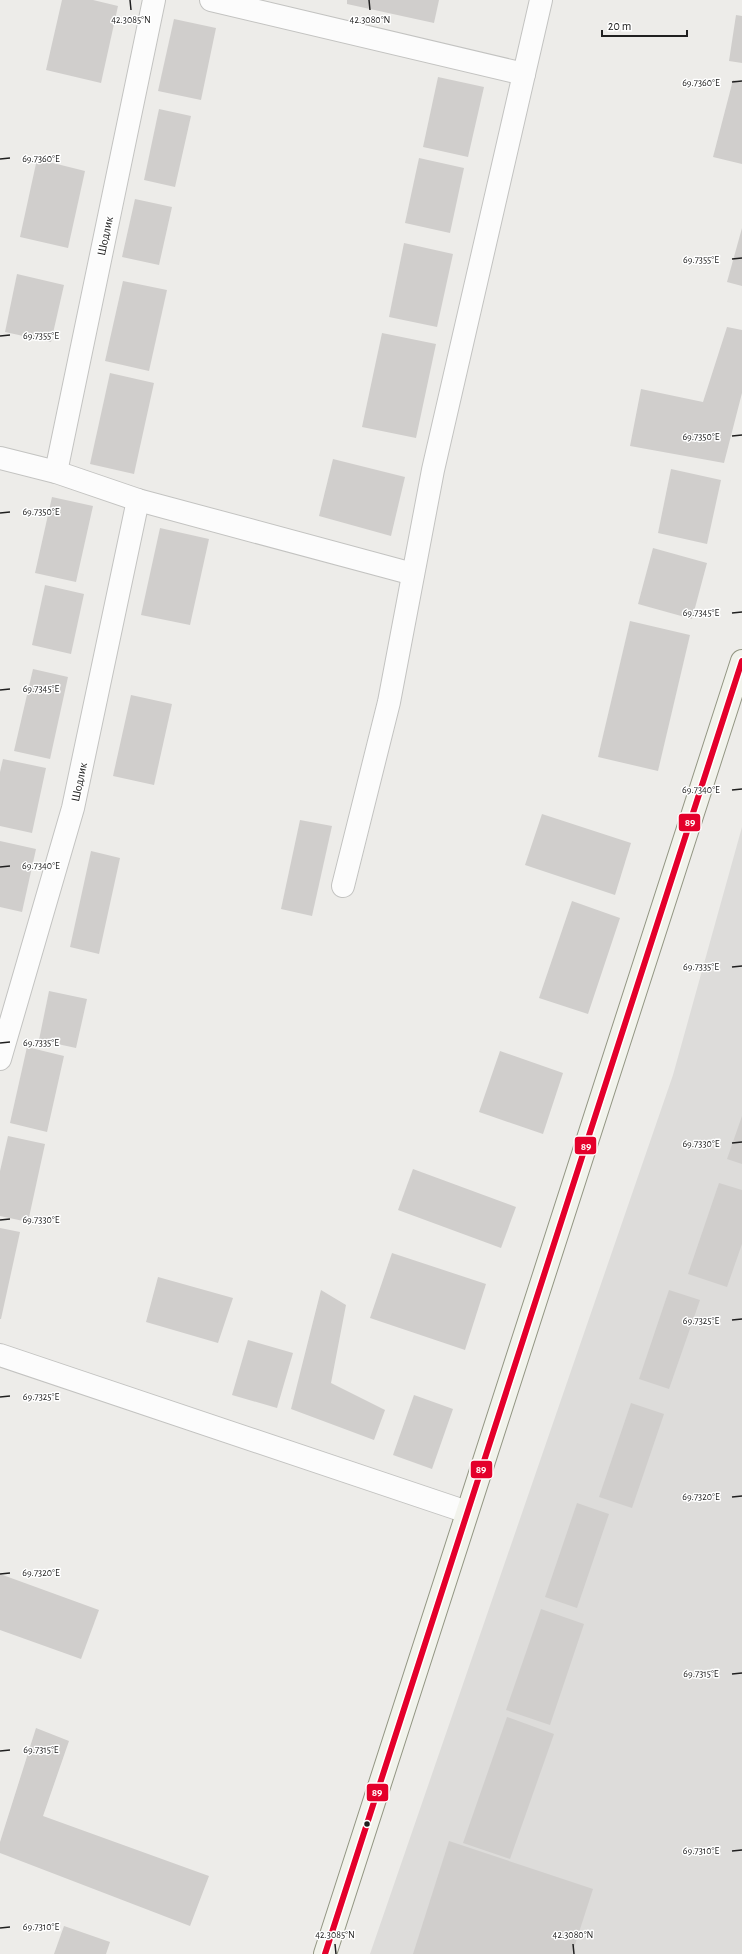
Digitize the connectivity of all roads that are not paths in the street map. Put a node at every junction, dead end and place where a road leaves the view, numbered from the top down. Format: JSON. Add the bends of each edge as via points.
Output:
{"nodes":[{"id":1,"x":154,"y":0,"type":"edge"},
{"id":2,"x":211,"y":0,"type":"edge"},
{"id":3,"x":541,"y":0,"type":"edge"},
{"id":4,"x":524,"y":74,"type":"junction"},
{"id":5,"x":0,"y":458,"type":"edge"},
{"id":6,"x":56,"y":472,"type":"junction"},
{"id":7,"x":138,"y":500,"type":"junction"},
{"id":8,"x":413,"y":574,"type":"junction"},
{"id":9,"x":742,"y":661,"type":"edge"},
{"id":10,"x":343,"y":886,"type":"dead end"},
{"id":11,"x":0,"y":1059,"type":"edge"},
{"id":12,"x":0,"y":1355,"type":"edge"},
{"id":13,"x":467,"y":1512,"type":"junction"},
{"id":14,"x":324,"y":1954,"type":"edge"}],
"edges":[{"from":1,"to":6,"type":"street","name":"Шодлик"},
{"from":2,"to":4,"type":"street"},
{"from":3,"to":4,"type":"street"},
{"from":4,"to":8,"type":"street","via":[[434,462]]},
{"from":5,"to":6,"type":"street"},
{"from":6,"to":7,"type":"street"},
{"from":7,"to":8,"type":"street"},
{"from":7,"to":11,"type":"street","name":"Шодлик","via":[[73,808]]},
{"from":8,"to":10,"type":"street","via":[[389,702]]},
{"from":9,"to":13,"type":"main road"},
{"from":12,"to":13,"type":"street"},
{"from":13,"to":14,"type":"main road"}]}
